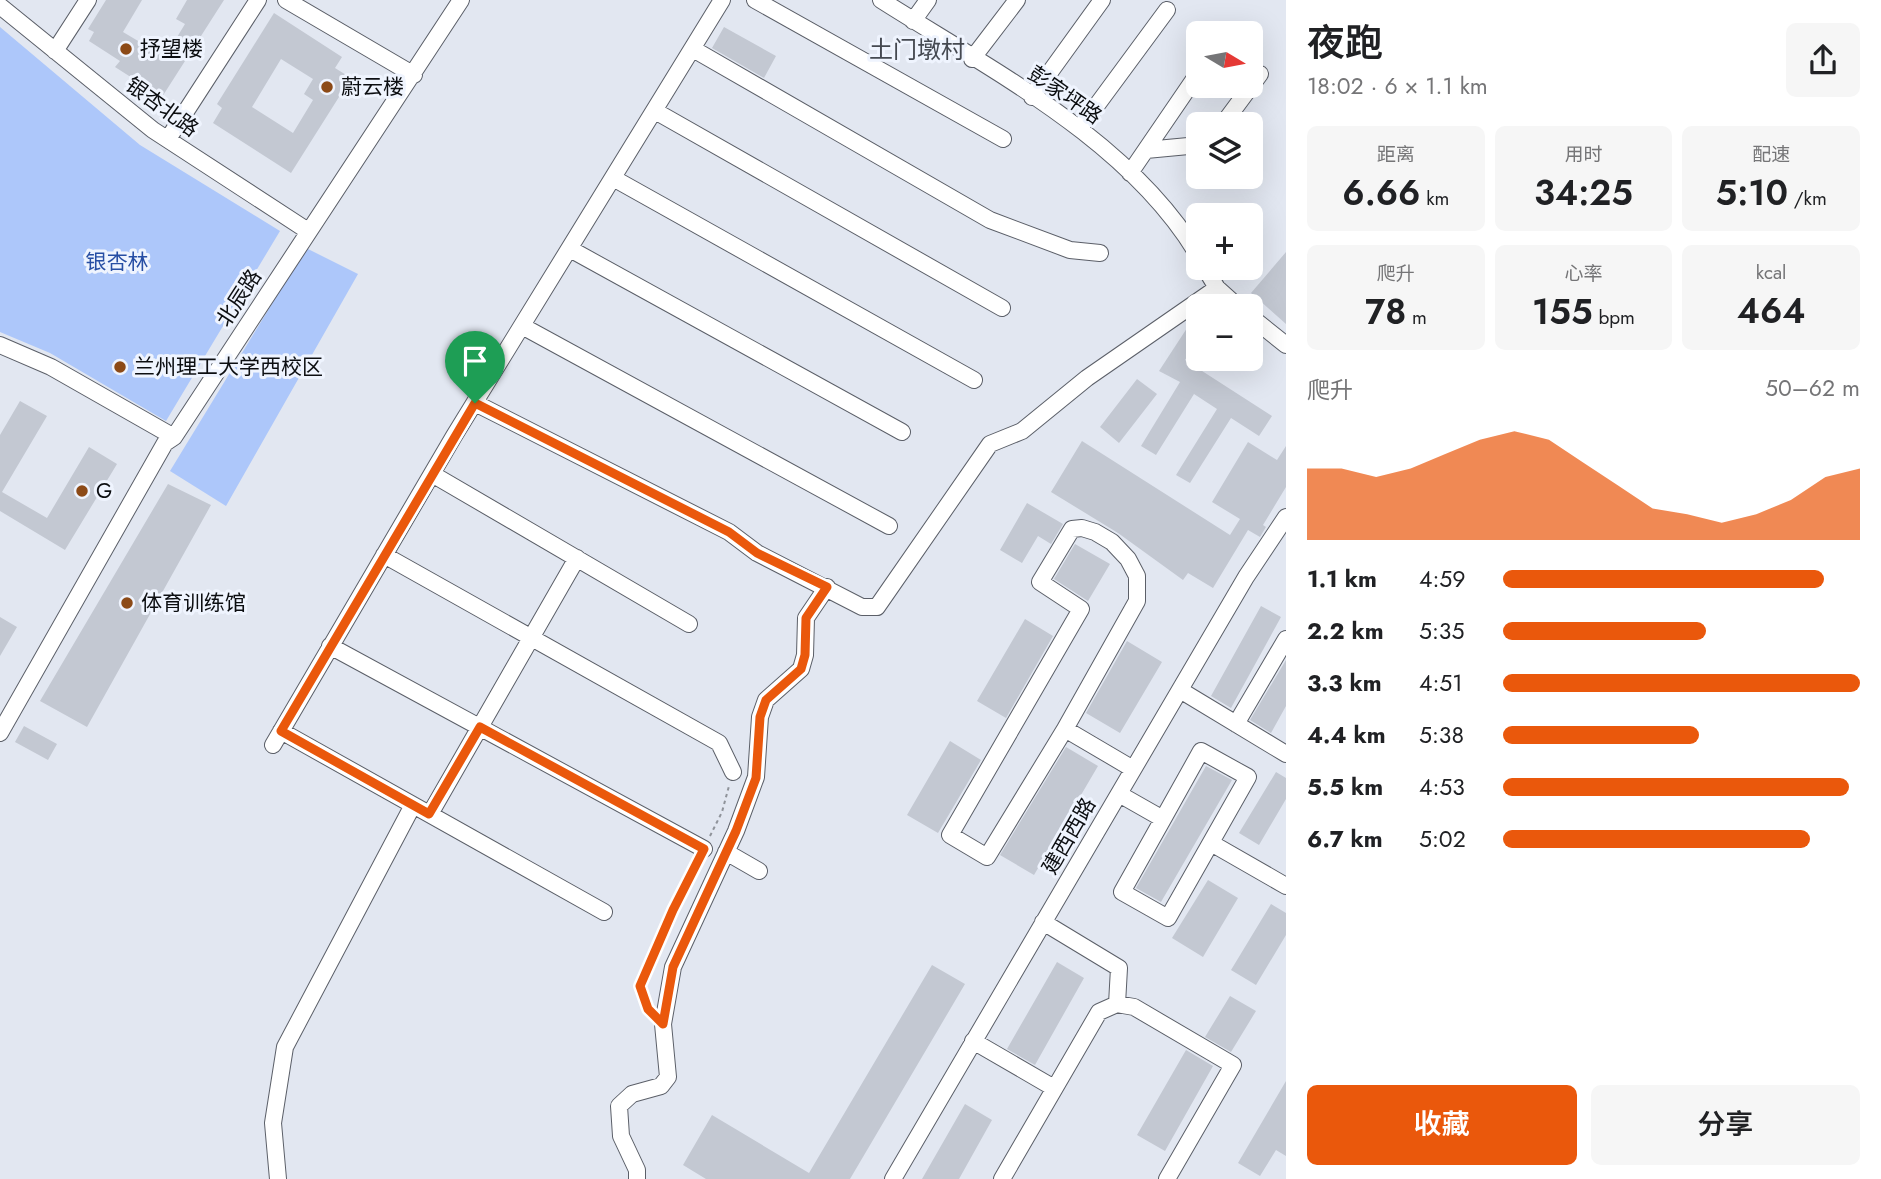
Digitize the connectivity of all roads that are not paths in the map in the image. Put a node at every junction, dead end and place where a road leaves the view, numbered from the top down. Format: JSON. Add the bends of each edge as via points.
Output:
{"nodes":[{"id":1,"x":88,"y":0,"type":"edge"},
{"id":2,"x":258,"y":0,"type":"edge"},
{"id":3,"x":286,"y":0,"type":"edge"},
{"id":4,"x":461,"y":0,"type":"edge"},
{"id":5,"x":722,"y":0,"type":"edge"},
{"id":6,"x":755,"y":0,"type":"edge"},
{"id":7,"x":881,"y":0,"type":"edge"},
{"id":8,"x":928,"y":0,"type":"edge"},
{"id":9,"x":1017,"y":0,"type":"edge"},
{"id":10,"x":1102,"y":0,"type":"edge"},
{"id":11,"x":0,"y":6,"type":"edge"},
{"id":12,"x":1167,"y":10,"type":"dead end"},
{"id":13,"x":913,"y":21,"type":"junction"},
{"id":14,"x":693,"y":49,"type":"junction"},
{"id":15,"x":55,"y":51,"type":"junction"},
{"id":16,"x":972,"y":59,"type":"junction"},
{"id":17,"x":414,"y":75,"type":"junction"},
{"id":18,"x":1186,"y":91,"type":"edge"},
{"id":19,"x":1032,"y":97,"type":"junction"},
{"id":20,"x":654,"y":111,"type":"junction"},
{"id":21,"x":1080,"y":128,"type":"junction"},
{"id":22,"x":168,"y":139,"type":"junction"},
{"id":23,"x":1003,"y":139,"type":"dead end"},
{"id":24,"x":1186,"y":146,"type":"edge"},
{"id":25,"x":1146,"y":150,"type":"junction"},
{"id":26,"x":1130,"y":173,"type":"junction"},
{"id":27,"x":613,"y":178,"type":"junction"},
{"id":28,"x":308,"y":231,"type":"junction"},
{"id":29,"x":1186,"y":236,"type":"edge"},
{"id":30,"x":570,"y":249,"type":"junction"},
{"id":31,"x":1100,"y":253,"type":"dead end"},
{"id":32,"x":1212,"y":280,"type":"edge"},
{"id":33,"x":1217,"y":288,"type":"junction"},
{"id":34,"x":1224,"y":294,"type":"edge"},
{"id":35,"x":1002,"y":308,"type":"dead end"},
{"id":36,"x":522,"y":326,"type":"junction"},
{"id":37,"x":1263,"y":327,"type":"edge"},
{"id":38,"x":0,"y":345,"type":"edge"},
{"id":39,"x":1286,"y":345,"type":"edge"},
{"id":40,"x":974,"y":380,"type":"dead end"},
{"id":41,"x":475,"y":403,"type":"junction"},
{"id":42,"x":902,"y":432,"type":"dead end"},
{"id":43,"x":174,"y":438,"type":"junction"},
{"id":44,"x":432,"y":474,"type":"junction"},
{"id":45,"x":1286,"y":517,"type":"edge"},
{"id":46,"x":889,"y":526,"type":"dead end"},
{"id":47,"x":384,"y":555,"type":"junction"},
{"id":48,"x":577,"y":558,"type":"junction"},
{"id":49,"x":827,"y":587,"type":"junction"},
{"id":50,"x":689,"y":624,"type":"dead end"},
{"id":51,"x":531,"y":638,"type":"junction"},
{"id":52,"x":1286,"y":639,"type":"edge"},
{"id":53,"x":331,"y":646,"type":"junction"},
{"id":54,"x":1180,"y":690,"type":"junction"},
{"id":55,"x":1236,"y":724,"type":"junction"},
{"id":56,"x":480,"y":727,"type":"junction"},
{"id":57,"x":1065,"y":729,"type":"junction"},
{"id":58,"x":0,"y":733,"type":"edge"},
{"id":59,"x":1285,"y":750,"type":"edge"},
{"id":60,"x":1133,"y":769,"type":"junction"},
{"id":61,"x":733,"y":772,"type":"road end"},
{"id":62,"x":1119,"y":794,"type":"junction"},
{"id":63,"x":414,"y":805,"type":"junction"},
{"id":64,"x":429,"y":814,"type":"junction"},
{"id":65,"x":1163,"y":819,"type":"junction"},
{"id":66,"x":1211,"y":843,"type":"junction"},
{"id":67,"x":704,"y":849,"type":"road end"},
{"id":68,"x":726,"y":852,"type":"junction"},
{"id":69,"x":759,"y":872,"type":"dead end"},
{"id":70,"x":1286,"y":886,"type":"edge"},
{"id":71,"x":604,"y":912,"type":"dead end"},
{"id":72,"x":1044,"y":922,"type":"junction"},
{"id":73,"x":1117,"y":1004,"type":"junction"},
{"id":74,"x":973,"y":1041,"type":"junction"},
{"id":75,"x":1055,"y":1088,"type":"junction"},
{"id":76,"x":278,"y":1179,"type":"edge"},
{"id":77,"x":637,"y":1179,"type":"edge"},
{"id":78,"x":892,"y":1179,"type":"edge"},
{"id":79,"x":1002,"y":1179,"type":"edge"},
{"id":80,"x":1167,"y":1179,"type":"edge"}],
"edges":[{"from":1,"to":15,"type":"street"},
{"from":2,"to":22,"type":"street"},
{"from":3,"to":17,"type":"street"},
{"from":4,"to":17,"type":"street","name":"北辰路"},
{"from":5,"to":14,"type":"street"},
{"from":6,"to":23,"type":"street"},
{"from":7,"to":13,"type":"street","name":"彭家坪路"},
{"from":8,"to":13,"type":"street"},
{"from":9,"to":16,"type":"street"},
{"from":10,"to":19,"type":"street"},
{"from":11,"to":15,"type":"street","name":"银杏北路"},
{"from":12,"to":21,"type":"street"},
{"from":13,"to":16,"type":"street","name":"彭家坪路"},
{"from":14,"to":20,"type":"street"},
{"from":14,"to":31,"type":"street","via":[[990,220],[1070,250]]},
{"from":15,"to":22,"type":"street","name":"银杏北路"},
{"from":16,"to":19,"type":"street","name":"彭家坪路"},
{"from":17,"to":28,"type":"street","name":"北辰路"},
{"from":18,"to":25,"type":"street"},
{"from":19,"to":21,"type":"street","name":"彭家坪路"},
{"from":20,"to":27,"type":"street"},
{"from":20,"to":35,"type":"street"},
{"from":21,"to":26,"type":"street","name":"彭家坪路"},
{"from":22,"to":28,"type":"street","name":"银杏北路"},
{"from":24,"to":25,"type":"street"},
{"from":25,"to":26,"type":"street"},
{"from":26,"to":29,"type":"street","name":"彭家坪路"},
{"from":27,"to":30,"type":"street"},
{"from":27,"to":40,"type":"street"},
{"from":28,"to":43,"type":"street","name":"北辰路"},
{"from":30,"to":36,"type":"street"},
{"from":30,"to":42,"type":"street"},
{"from":32,"to":33,"type":"street"},
{"from":33,"to":34,"type":"street"},
{"from":33,"to":49,"type":"street","via":[[1087,378],[1022,430],[990,444],[877,607],[862,607]]},
{"from":36,"to":41,"type":"street"},
{"from":36,"to":46,"type":"street"},
{"from":37,"to":39,"type":"street"},
{"from":38,"to":43,"type":"street","via":[[51,367]]},
{"from":41,"to":44,"type":"street"},
{"from":41,"to":49,"type":"street"},
{"from":43,"to":58,"type":"street","name":"北辰路","via":[[165,443]]},
{"from":44,"to":47,"type":"street"},
{"from":44,"to":48,"type":"street"},
{"from":45,"to":54,"type":"street","name":"建西西路"},
{"from":47,"to":51,"type":"street"},
{"from":47,"to":53,"type":"street"},
{"from":48,"to":50,"type":"street"},
{"from":48,"to":51,"type":"street"},
{"from":49,"to":68,"type":"street","via":[[806,618],[801,669],[766,700],[760,717],[756,778]]},
{"from":51,"to":56,"type":"street"},
{"from":51,"to":61,"type":"street","via":[[719,743]]},
{"from":52,"to":55,"type":"street"},
{"from":53,"to":56,"type":"street"},
{"from":53,"to":63,"type":"street","via":[[277,738]]},
{"from":54,"to":55,"type":"street"},
{"from":54,"to":60,"type":"street","name":"建西西路"},
{"from":55,"to":59,"type":"street"},
{"from":56,"to":64,"type":"street"},
{"from":56,"to":67,"type":"street"},
{"from":57,"to":57,"type":"street","via":[[1137,601],[1137,576],[1128,559],[1112,542],[1082,528],[1072,529],[1040,582],[1081,609],[950,835],[987,857]]},
{"from":57,"to":60,"type":"street"},
{"from":60,"to":62,"type":"street","name":"建西西路"},
{"from":62,"to":65,"type":"street"},
{"from":62,"to":72,"type":"street","name":"建西西路"},
{"from":63,"to":64,"type":"street"},
{"from":63,"to":76,"type":"street","via":[[285,1047],[273,1123]]},
{"from":64,"to":71,"type":"street"},
{"from":65,"to":66,"type":"street","via":[[1201,751],[1248,777]]},
{"from":65,"to":66,"type":"street","via":[[1122,892],[1168,918]]},
{"from":66,"to":70,"type":"street"},
{"from":68,"to":69,"type":"street"},
{"from":68,"to":77,"type":"street","via":[[673,967],[663,1024],[668,1077],[661,1086],[632,1094],[618,1106],[621,1136]]},
{"from":72,"to":73,"type":"street","via":[[1119,968]]},
{"from":72,"to":74,"type":"street","name":"建西西路"},
{"from":73,"to":75,"type":"street","via":[[1099,1012]]},
{"from":73,"to":80,"type":"street","via":[[1134,1007],[1233,1065]]},
{"from":74,"to":75,"type":"street"},
{"from":74,"to":78,"type":"street","name":"建西西路"},
{"from":75,"to":79,"type":"street"}]}
